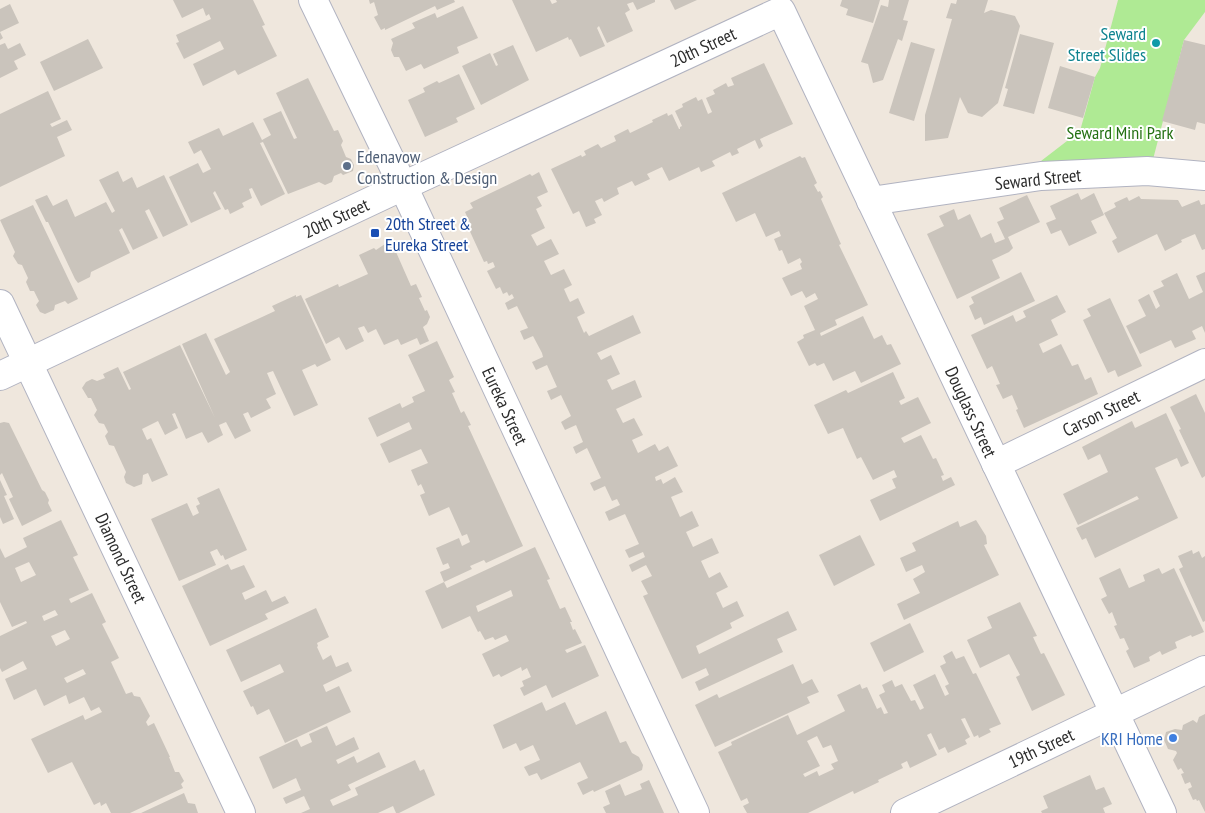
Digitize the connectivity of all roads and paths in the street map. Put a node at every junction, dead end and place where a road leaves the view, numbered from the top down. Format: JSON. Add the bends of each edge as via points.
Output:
{"nodes":[{"id":1,"x":313,"y":0,"type":"edge"},
{"id":2,"x":781,"y":11,"type":"joint"},
{"id":3,"x":1205,"y":176,"type":"edge"},
{"id":4,"x":403,"y":186,"type":"junction"},
{"id":5,"x":871,"y":200,"type":"junction"},
{"id":6,"x":0,"y":304,"type":"edge"},
{"id":7,"x":28,"y":363,"type":"junction"},
{"id":8,"x":1205,"y":363,"type":"edge"},
{"id":9,"x":0,"y":376,"type":"edge"},
{"id":10,"x":996,"y":464,"type":"junction"},
{"id":11,"x":1205,"y":670,"type":"edge"},
{"id":12,"x":1114,"y":713,"type":"junction"},
{"id":13,"x":241,"y":813,"type":"edge"},
{"id":14,"x":695,"y":813,"type":"edge"},
{"id":15,"x":905,"y":813,"type":"edge"},
{"id":16,"x":1162,"y":813,"type":"edge"}],
"edges":[{"from":1,"to":4,"type":"street","name":"Eureka Street"},
{"from":2,"to":4,"type":"street","name":"20th Street"},
{"from":2,"to":5,"type":"street","name":"Douglass Street"},
{"from":3,"to":5,"type":"street","name":"Seward Street","via":[[1146,170],[1041,176]]},
{"from":4,"to":7,"type":"street","name":"20th Street"},
{"from":4,"to":14,"type":"street","name":"Eureka Street"},
{"from":5,"to":10,"type":"street","name":"Douglass Street"},
{"from":6,"to":7,"type":"street","name":"Diamond Street"},
{"from":7,"to":9,"type":"street","name":"20th Street"},
{"from":7,"to":13,"type":"street","name":"Diamond Street"},
{"from":8,"to":10,"type":"street","name":"Carson Street"},
{"from":10,"to":12,"type":"street","name":"Douglass Street"},
{"from":11,"to":12,"type":"street","name":"19th Street"},
{"from":12,"to":15,"type":"street","name":"19th Street"},
{"from":12,"to":16,"type":"street","name":"Douglass Street"}]}
